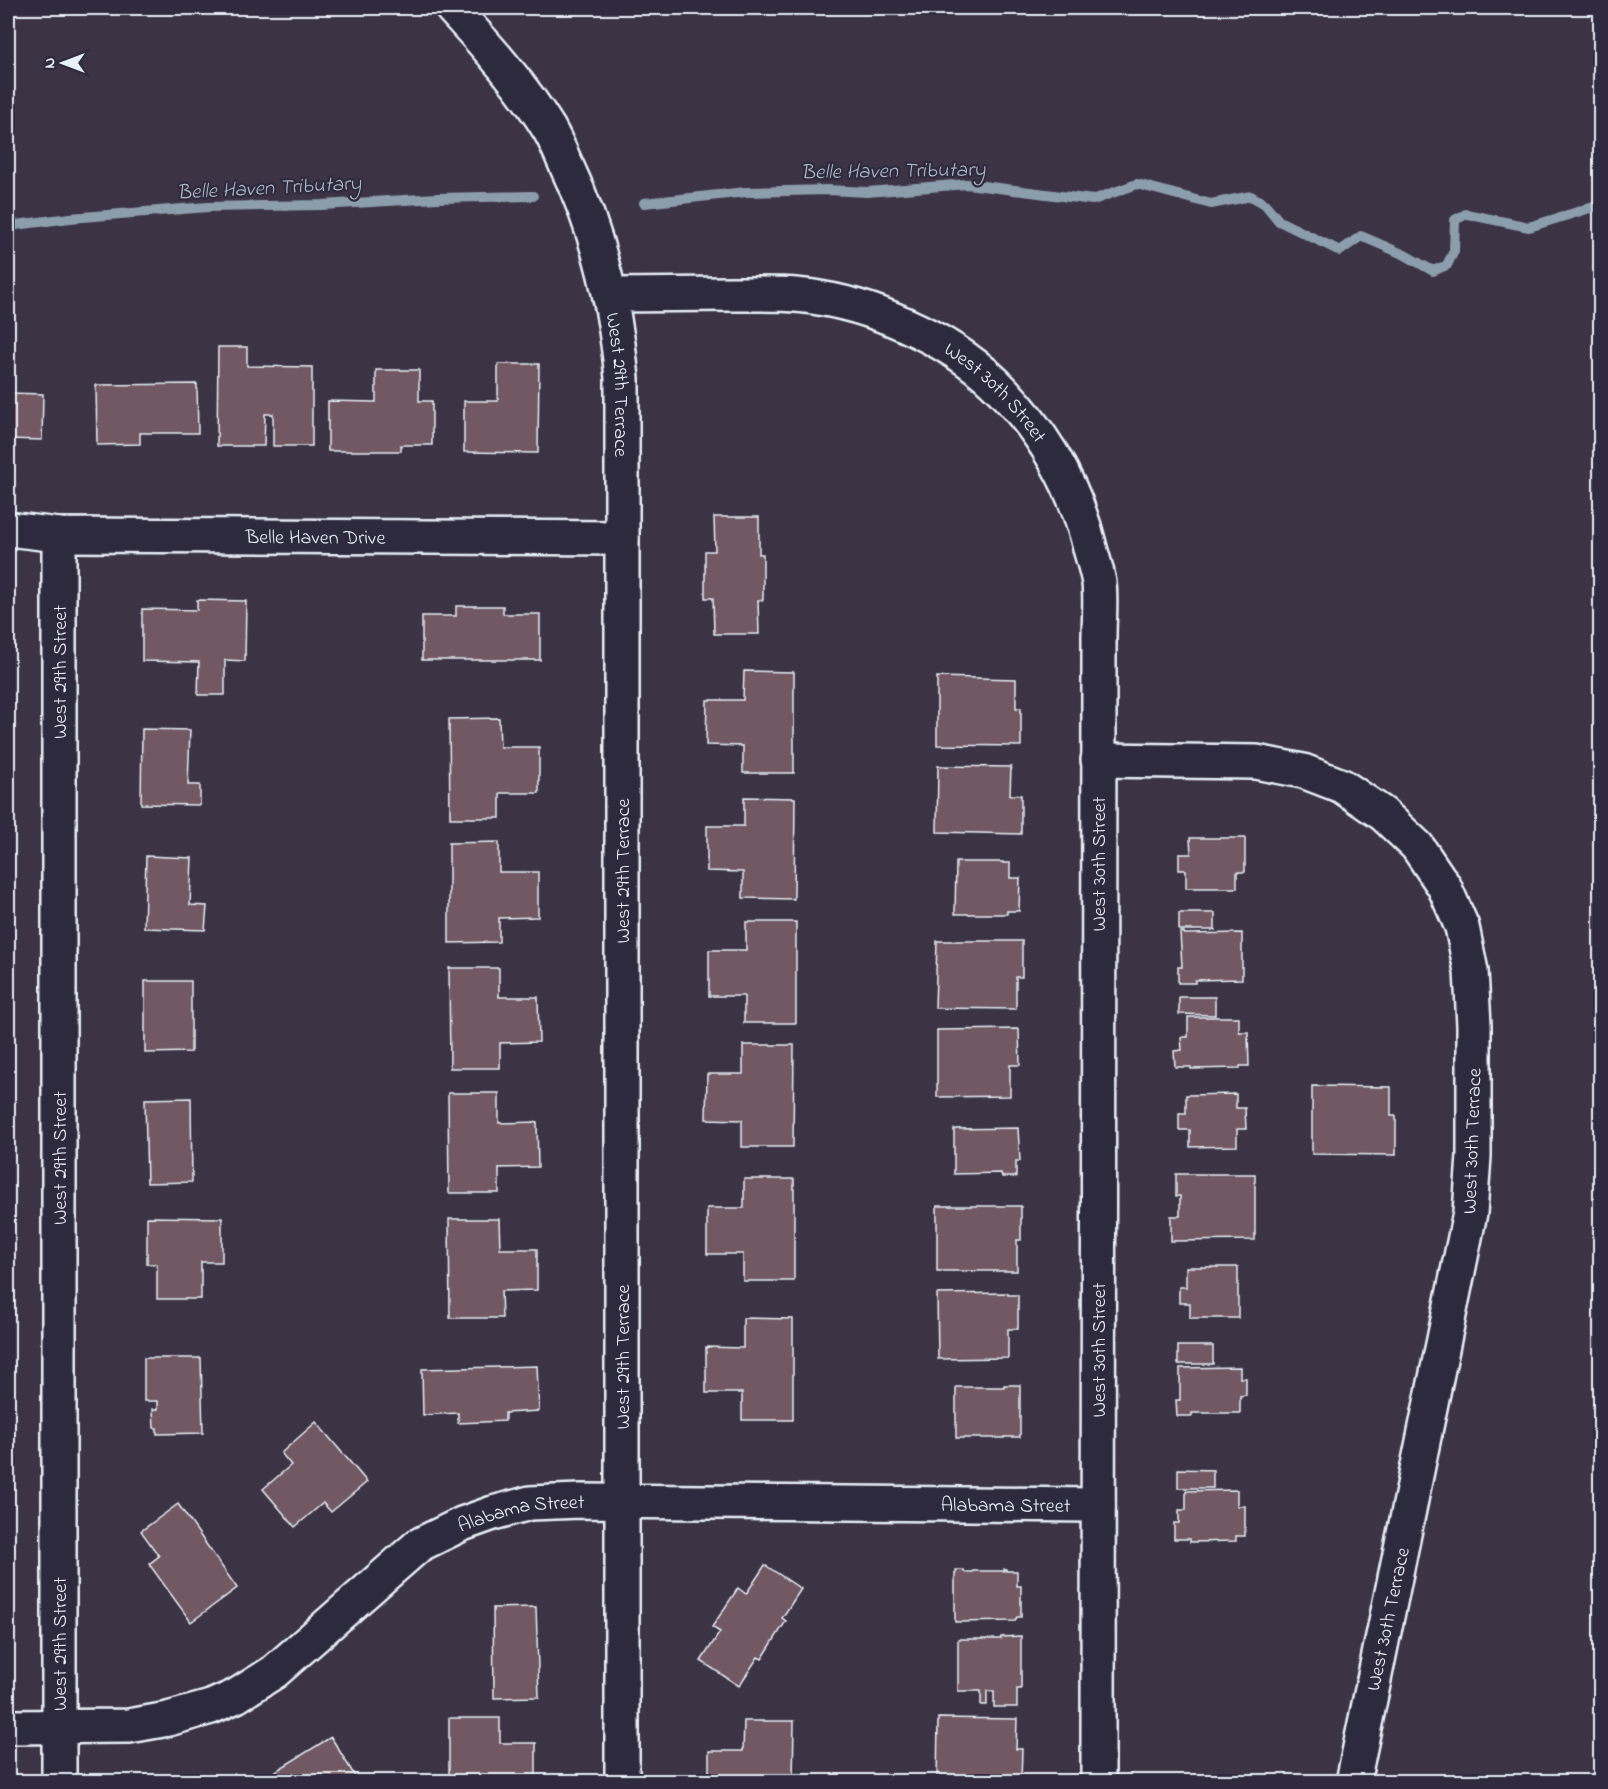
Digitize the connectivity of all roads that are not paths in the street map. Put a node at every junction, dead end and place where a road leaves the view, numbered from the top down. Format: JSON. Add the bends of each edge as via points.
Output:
{"nodes":[{"id":1,"x":452,"y":8,"type":"edge"},
{"id":2,"x":610,"y":295,"type":"junction"},
{"id":3,"x":8,"y":529,"type":"edge"},
{"id":4,"x":59,"y":535,"type":"junction"},
{"id":5,"x":622,"y":538,"type":"junction"},
{"id":6,"x":1098,"y":760,"type":"junction"},
{"id":7,"x":622,"y":1502,"type":"junction"},
{"id":8,"x":1098,"y":1505,"type":"junction"},
{"id":9,"x":8,"y":1727,"type":"edge"},
{"id":10,"x":59,"y":1727,"type":"junction"},
{"id":11,"x":59,"y":1782,"type":"edge"},
{"id":12,"x":622,"y":1782,"type":"edge"},
{"id":13,"x":1098,"y":1782,"type":"edge"},
{"id":14,"x":1353,"y":1782,"type":"edge"}],
"edges":[{"from":1,"to":2,"type":"street","name":"West 29th Terrace","via":[[521,87],[550,131],[596,238]]},
{"from":2,"to":5,"type":"street","name":"West 29th Terrace","via":[[622,378]]},
{"from":2,"to":6,"type":"street","name":"West 30th Street","via":[[782,294],[838,302],[930,337],[971,363],[1002,390],[1038,434],[1062,473],[1086,529],[1099,583]]},
{"from":3,"to":4,"type":"street","name":"Belle Haven Drive"},
{"from":4,"to":5,"type":"street","name":"Belle Haven Drive"},
{"from":4,"to":10,"type":"street","name":"West 29th Street"},
{"from":5,"to":7,"type":"street","name":"West 29th Terrace"},
{"from":6,"to":8,"type":"street","name":"West 30th Street"},
{"from":6,"to":14,"type":"street","name":"West 30th Terrace","via":[[1256,762],[1303,771],[1342,786],[1383,814],[1418,846],[1444,886],[1462,927],[1472,971],[1474,1024],[1470,1213]]},
{"from":7,"to":8,"type":"street","name":"Alabama Street"},
{"from":7,"to":10,"type":"street","name":"Alabama Street","via":[[530,1503],[462,1524],[419,1545],[274,1672],[236,1696],[211,1707],[129,1726]]},
{"from":7,"to":12,"type":"street","name":"West 29th Terrace"},
{"from":8,"to":13,"type":"street","name":"West 30th Street"},
{"from":9,"to":10,"type":"street","name":"Alabama Street"},
{"from":10,"to":11,"type":"street","name":"West 29th Street"}]}
